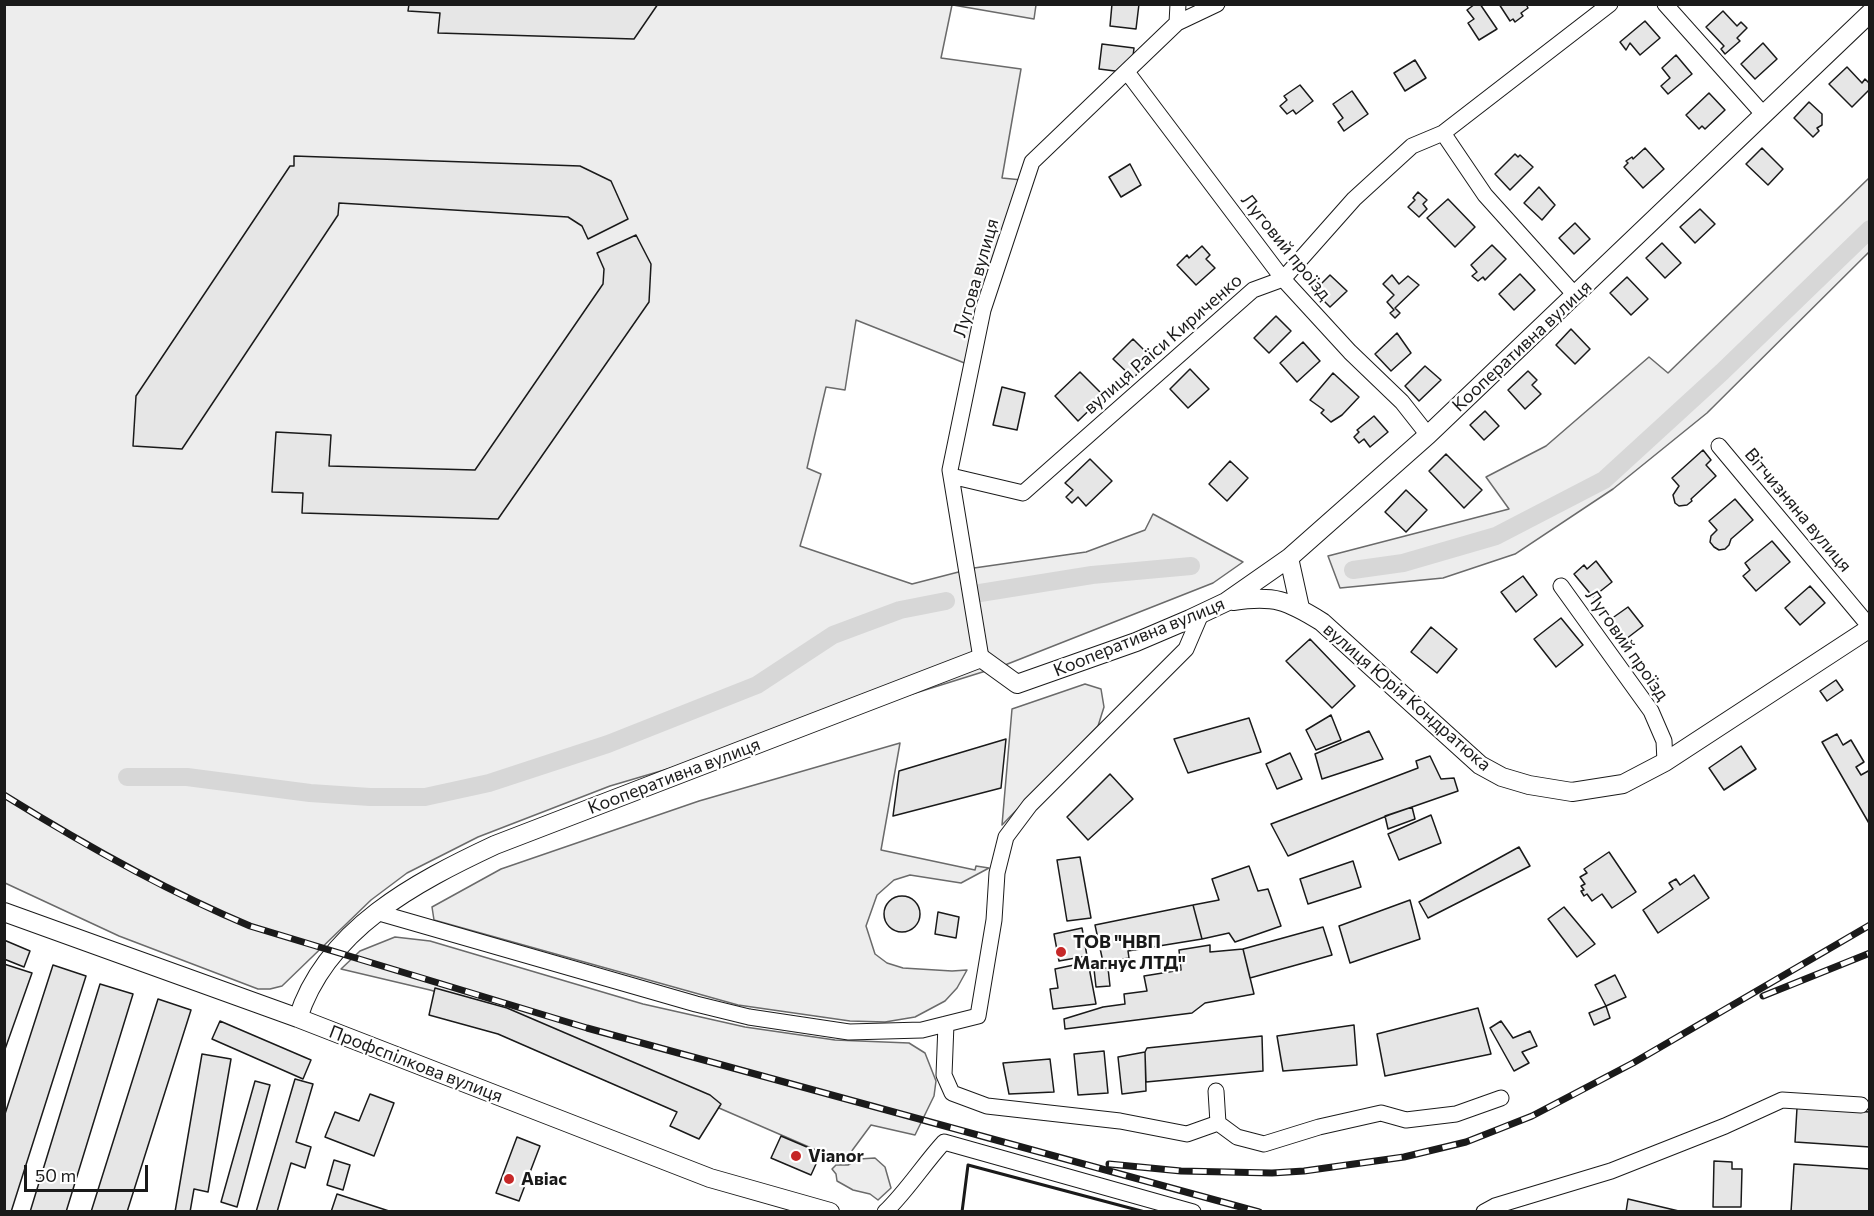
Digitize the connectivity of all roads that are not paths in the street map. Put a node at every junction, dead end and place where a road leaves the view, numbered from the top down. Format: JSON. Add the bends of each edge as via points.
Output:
{"nodes":[{"id":1,"x":1178,"y":4,"type":"edge"},
{"id":2,"x":1217,"y":4,"type":"edge"},
{"id":3,"x":1610,"y":4,"type":"edge"},
{"id":4,"x":1665,"y":4,"type":"edge"},
{"id":5,"x":1869,"y":14,"type":"edge"},
{"id":6,"x":1176,"y":23,"type":"junction"},
{"id":7,"x":1127,"y":72,"type":"junction"},
{"id":8,"x":1764,"y":115,"type":"junction"},
{"id":9,"x":1443,"y":133,"type":"junction"},
{"id":10,"x":1283,"y":279,"type":"junction"},
{"id":11,"x":1575,"y":295,"type":"junction"},
{"id":12,"x":1428,"y":435,"type":"junction"},
{"id":13,"x":1719,"y":446,"type":"dead end"},
{"id":14,"x":951,"y":476,"type":"junction"},
{"id":15,"x":1289,"y":558,"type":"junction"},
{"id":16,"x":1561,"y":586,"type":"dead end"},
{"id":17,"x":1226,"y":602,"type":"junction"},
{"id":18,"x":1300,"y":608,"type":"junction"},
{"id":19,"x":1201,"y":614,"type":"junction"},
{"id":20,"x":1869,"y":627,"type":"edge"},
{"id":21,"x":981,"y":658,"type":"junction"},
{"id":22,"x":1665,"y":762,"type":"junction"},
{"id":23,"x":4,"y":912,"type":"edge"},
{"id":24,"x":376,"y":912,"type":"junction"},
{"id":25,"x":298,"y":1018,"type":"junction"},
{"id":26,"x":946,"y":1024,"type":"junction"},
{"id":27,"x":1216,"y":1091,"type":"dead end"},
{"id":28,"x":1502,"y":1098,"type":"dead end"},
{"id":29,"x":1861,"y":1105,"type":"dead end"},
{"id":30,"x":1218,"y":1123,"type":"junction"},
{"id":31,"x":830,"y":1212,"type":"edge"},
{"id":32,"x":885,"y":1212,"type":"edge"},
{"id":33,"x":1193,"y":1212,"type":"edge"},
{"id":34,"x":1484,"y":1212,"type":"edge"}],
"edges":[{"from":1,"to":6,"type":"street"},
{"from":2,"to":6,"type":"street"},
{"from":3,"to":9,"type":"street","name":"вулиця Раїси Кириченко"},
{"from":4,"to":8,"type":"street"},
{"from":5,"to":8,"type":"street","name":"Кооперативна вулиця"},
{"from":6,"to":7,"type":"street","name":"Лугова вулиця"},
{"from":7,"to":10,"type":"street","name":"Луговий проїзд"},
{"from":7,"to":14,"type":"street","name":"Лугова вулиця","via":[[1032,162],[983,310]]},
{"from":8,"to":11,"type":"street","name":"Кооперативна вулиця"},
{"from":9,"to":10,"type":"street","name":"вулиця Раїси Кириченко","via":[[1412,146],[1354,199]]},
{"from":9,"to":11,"type":"street","via":[[1485,195]]},
{"from":10,"to":12,"type":"street","name":"Луговий проїзд","via":[[1402,402]]},
{"from":10,"to":14,"type":"street","name":"вулиця Раїси Кириченко","via":[[1253,290],[1023,493]]},
{"from":11,"to":12,"type":"street","name":"Кооперативна вулиця"},
{"from":12,"to":15,"type":"street","name":"Кооперативна вулиця"},
{"from":13,"to":20,"type":"street","name":"Вітчизняна вулиця"},
{"from":14,"to":21,"type":"street","name":"Лугова вулиця"},
{"from":15,"to":17,"type":"street","name":"Кооперативна вулиця"},
{"from":15,"to":18,"type":"street"},
{"from":16,"to":22,"type":"street","name":"Луговий проїзд","via":[[1651,711],[1664,741]]},
{"from":17,"to":18,"type":"street","name":"вулиця Юрія Кондратюка","via":[[1259,597]]},
{"from":17,"to":19,"type":"street","name":"Кооперативна вулиця"},
{"from":18,"to":22,"type":"street","name":"вулиця Юрія Кондратюка","via":[[1330,630],[1480,765],[1502,777],[1572,792],[1623,784]]},
{"from":19,"to":21,"type":"street","name":"Кооперативна вулиця","via":[[1136,642],[1017,684]]},
{"from":19,"to":26,"type":"street","via":[[1186,649],[1030,806],[1006,837],[997,873],[994,920],[978,1016]]},
{"from":20,"to":22,"type":"street","name":"вулиця Юрія Кондратюка"},
{"from":21,"to":24,"type":"street","name":"Кооперативна вулиця","via":[[495,845],[442,869]]},
{"from":23,"to":25,"type":"street","name":"Профспілкова вулиця"},
{"from":24,"to":25,"type":"street","name":"Кооперативна вулиця","via":[[340,946],[303,1000]]},
{"from":24,"to":26,"type":"street","via":[[749,1017],[849,1032],[922,1030]]},
{"from":25,"to":31,"type":"street","name":"Профспілкова вулиця","via":[[710,1178]]},
{"from":26,"to":30,"type":"street","via":[[944,1075],[952,1093],[987,1106],[1120,1121],[1187,1134]]},
{"from":27,"to":30,"type":"street"},
{"from":28,"to":30,"type":"street","via":[[1456,1114],[1406,1119],[1381,1113],[1264,1144],[1237,1137]]},
{"from":29,"to":34,"type":"street","via":[[1782,1100],[1611,1171]]},
{"from":32,"to":33,"type":"street","via":[[944,1142]]}]}
